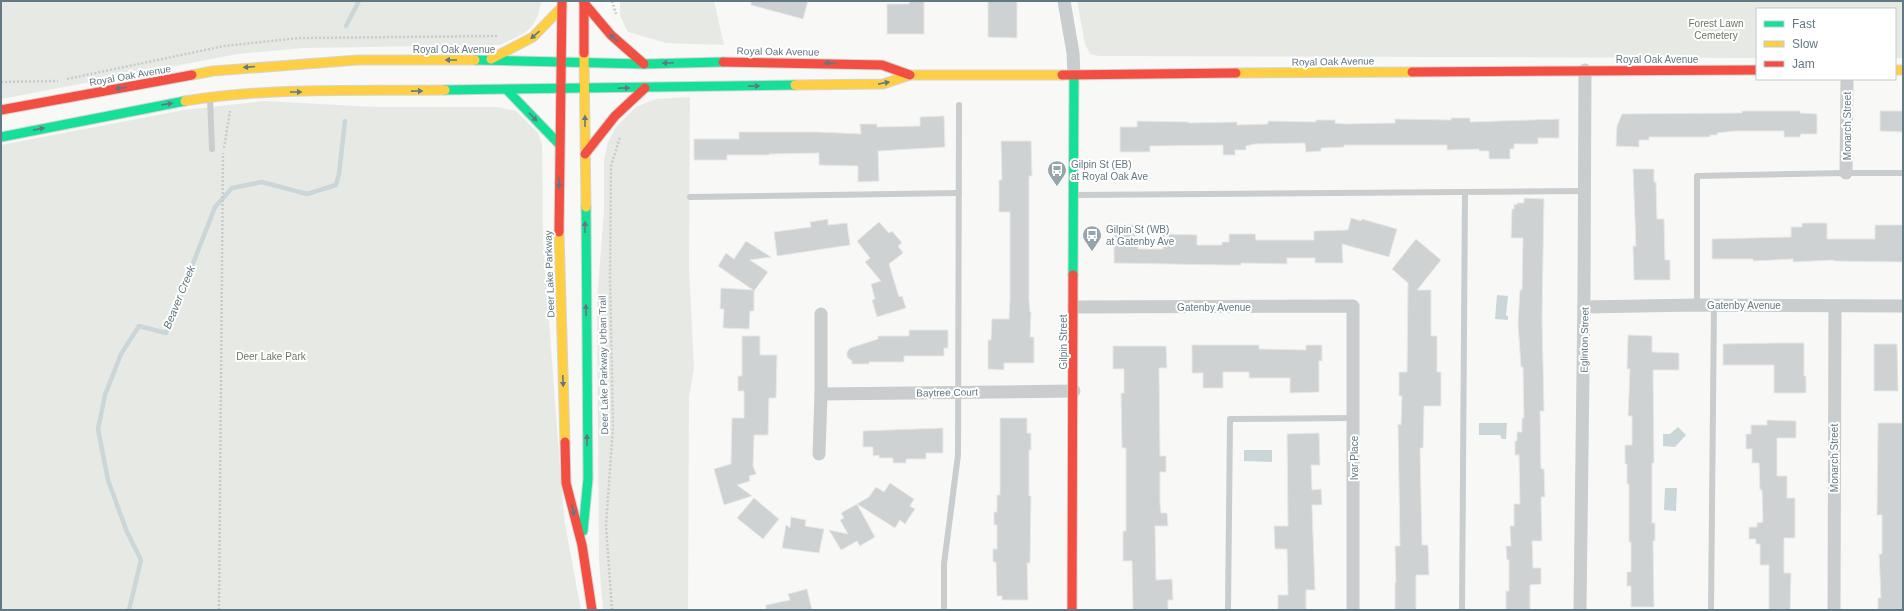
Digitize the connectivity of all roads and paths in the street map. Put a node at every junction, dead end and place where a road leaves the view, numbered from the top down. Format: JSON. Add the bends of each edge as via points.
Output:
{"nodes":[{"id":1,"x":1064,"y":1,"type":"edge"},
{"id":2,"x":584,"y":2,"type":"edge"},
{"id":3,"x":562,"y":4,"type":"edge"},
{"id":4,"x":490,"y":60,"type":"junction"},
{"id":5,"x":561,"y":62,"type":"junction"},
{"id":6,"x":585,"y":63,"type":"junction"},
{"id":7,"x":644,"y":64,"type":"junction"},
{"id":8,"x":1585,"y":70,"type":"junction"},
{"id":9,"x":1756,"y":70,"type":"edge"},
{"id":10,"x":910,"y":75,"type":"junction"},
{"id":11,"x":1074,"y":75,"type":"junction"},
{"id":12,"x":1847,"y":80,"type":"edge"},
{"id":13,"x":1,"y":82,"type":"edge"},
{"id":14,"x":57,"y":82,"type":"dead end"},
{"id":15,"x":645,"y":88,"type":"junction"},
{"id":16,"x":560,"y":89,"type":"junction"},
{"id":17,"x":585,"y":89,"type":"junction"},
{"id":18,"x":507,"y":90,"type":"junction"},
{"id":19,"x":210,"y":98,"type":"junction"},
{"id":20,"x":959,"y":105,"type":"dead end"},
{"id":21,"x":1,"y":110,"type":"edge"},
{"id":22,"x":230,"y":111,"type":"dead end"},
{"id":23,"x":622,"y":129,"type":"dead end"},
{"id":24,"x":1,"y":137,"type":"edge"},
{"id":25,"x":559,"y":144,"type":"junction"},
{"id":26,"x":212,"y":149,"type":"dead end"},
{"id":27,"x":585,"y":154,"type":"junction"},
{"id":28,"x":1846,"y":172,"type":"junction"},
{"id":29,"x":1903,"y":173,"type":"edge"},
{"id":30,"x":1585,"y":191,"type":"junction"},
{"id":31,"x":1465,"y":192,"type":"junction"},
{"id":32,"x":959,"y":193,"type":"junction"},
{"id":33,"x":1074,"y":195,"type":"junction"},
{"id":34,"x":690,"y":197,"type":"dead end"},
{"id":35,"x":1697,"y":305,"type":"junction"},
{"id":36,"x":1353,"y":306,"type":"joint"},
{"id":37,"x":1714,"y":306,"type":"junction"},
{"id":38,"x":1835,"y":306,"type":"junction"},
{"id":39,"x":1903,"y":306,"type":"edge"},
{"id":40,"x":1074,"y":307,"type":"junction"},
{"id":41,"x":1584,"y":307,"type":"junction"},
{"id":42,"x":821,"y":314,"type":"dead end"},
{"id":43,"x":1074,"y":391,"type":"junction"},
{"id":44,"x":959,"y":392,"type":"junction"},
{"id":45,"x":821,"y":394,"type":"junction"},
{"id":46,"x":1354,"y":418,"type":"junction"},
{"id":47,"x":819,"y":454,"type":"dead end"},
{"id":48,"x":582,"y":545,"type":"junction"},
{"id":49,"x":219,"y":610,"type":"edge"},
{"id":50,"x":592,"y":610,"type":"edge"},
{"id":51,"x":612,"y":610,"type":"edge"},
{"id":52,"x":944,"y":610,"type":"edge"},
{"id":53,"x":1072,"y":610,"type":"edge"},
{"id":54,"x":1228,"y":610,"type":"edge"},
{"id":55,"x":1353,"y":610,"type":"edge"},
{"id":56,"x":1462,"y":610,"type":"edge"},
{"id":57,"x":1580,"y":610,"type":"edge"},
{"id":58,"x":1711,"y":610,"type":"edge"},
{"id":59,"x":1834,"y":610,"type":"edge"}],
"edges":[{"from":1,"to":11,"type":"street"},
{"from":2,"to":6,"type":"main road","name":"Deer Lake Parkway"},
{"from":7,"to":2,"type":"main road","one_way":true,"via":[[611,35]]},
{"from":3,"to":4,"type":"main road","one_way":true,"via":[[533,37]]},
{"from":3,"to":5,"type":"main road","name":"Deer Lake Parkway"},
{"from":4,"to":5,"type":"main road","name":"Royal Oak Avenue"},
{"from":4,"to":21,"type":"main road","name":"Royal Oak Avenue","one_way":true,"via":[[358,60],[213,70]]},
{"from":5,"to":6,"type":"main road","name":"Royal Oak Avenue"},
{"from":5,"to":16,"type":"main road","name":"Deer Lake Parkway"},
{"from":6,"to":7,"type":"main road","name":"Royal Oak Avenue"},
{"from":6,"to":17,"type":"main road","name":"Deer Lake Parkway"},
{"from":10,"to":7,"type":"main road","name":"Royal Oak Avenue","one_way":true,"via":[[882,65],[749,61]]},
{"from":8,"to":9,"type":"main road","name":"Royal Oak Avenue"},
{"from":8,"to":11,"type":"main road","name":"Royal Oak Avenue"},
{"from":8,"to":30,"type":"street","name":"Eglinton Street"},
{"from":10,"to":11,"type":"main road","name":"Royal Oak Avenue"},
{"from":15,"to":10,"type":"main road","name":"Royal Oak Avenue","one_way":true,"via":[[883,84]]},
{"from":11,"to":33,"type":"main road","name":"Gilpin Street"},
{"from":12,"to":28,"type":"street","name":"Monarch Street"},
{"from":13,"to":14,"type":"path"},
{"from":17,"to":15,"type":"main road","name":"Royal Oak Avenue","one_way":true},
{"from":15,"to":27,"type":"main road","via":[[615,116]]},
{"from":16,"to":17,"type":"main road","name":"Royal Oak Avenue"},
{"from":16,"to":18,"type":"main road","name":"Royal Oak Avenue"},
{"from":16,"to":25,"type":"main road","name":"Deer Lake Parkway"},
{"from":27,"to":17,"type":"main road","name":"Deer Lake Parkway","one_way":true},
{"from":19,"to":18,"type":"main road","name":"Royal Oak Avenue","one_way":true,"via":[[282,92]]},
{"from":18,"to":25,"type":"main road","one_way":true},
{"from":24,"to":19,"type":"main road","name":"Royal Oak Avenue","one_way":true},
{"from":19,"to":26,"type":"lane"},
{"from":20,"to":32,"type":"lane"},
{"from":22,"to":49,"type":"path","via":[[222,160]]},
{"from":23,"to":51,"type":"path","name":"Deer Lake Parkway Urban Trail","via":[[611,166],[613,426],[606,526]]},
{"from":25,"to":48,"type":"main road","name":"Deer Lake Parkway","one_way":true,"via":[[558,244],[566,484]]},
{"from":48,"to":27,"type":"main road","name":"Deer Lake Parkway","one_way":true,"via":[[588,479]]},
{"from":28,"to":29,"type":"lane"},
{"from":28,"to":35,"type":"lane","via":[[1697,176]]},
{"from":30,"to":31,"type":"lane"},
{"from":30,"to":41,"type":"street","name":"Eglinton Street"},
{"from":31,"to":33,"type":"lane"},
{"from":31,"to":56,"type":"lane"},
{"from":32,"to":34,"type":"lane"},
{"from":32,"to":44,"type":"lane"},
{"from":33,"to":40,"type":"main road","name":"Gilpin Street"},
{"from":35,"to":37,"type":"street","name":"Gatenby Avenue"},
{"from":35,"to":41,"type":"street","name":"Gatenby Avenue"},
{"from":36,"to":40,"type":"street","name":"Gatenby Avenue"},
{"from":36,"to":46,"type":"street","name":"Ivar Place"},
{"from":37,"to":38,"type":"street","name":"Gatenby Avenue"},
{"from":37,"to":58,"type":"lane"},
{"from":38,"to":39,"type":"street","name":"Gatenby Avenue"},
{"from":38,"to":59,"type":"street","name":"Monarch Street"},
{"from":40,"to":43,"type":"main road","name":"Gilpin Street"},
{"from":41,"to":57,"type":"street","name":"Eglinton Street"},
{"from":42,"to":45,"type":"street"},
{"from":43,"to":44,"type":"street","name":"Baytree Court"},
{"from":43,"to":53,"type":"main road","name":"Gilpin Street"},
{"from":44,"to":45,"type":"street","name":"Baytree Court"},
{"from":44,"to":52,"type":"lane","via":[[958,456],[944,564]]},
{"from":45,"to":47,"type":"street"},
{"from":46,"to":54,"type":"lane","via":[[1230,419]]},
{"from":46,"to":55,"type":"street","name":"Ivar Place"},
{"from":48,"to":50,"type":"main road","name":"Deer Lake Parkway"}]}
